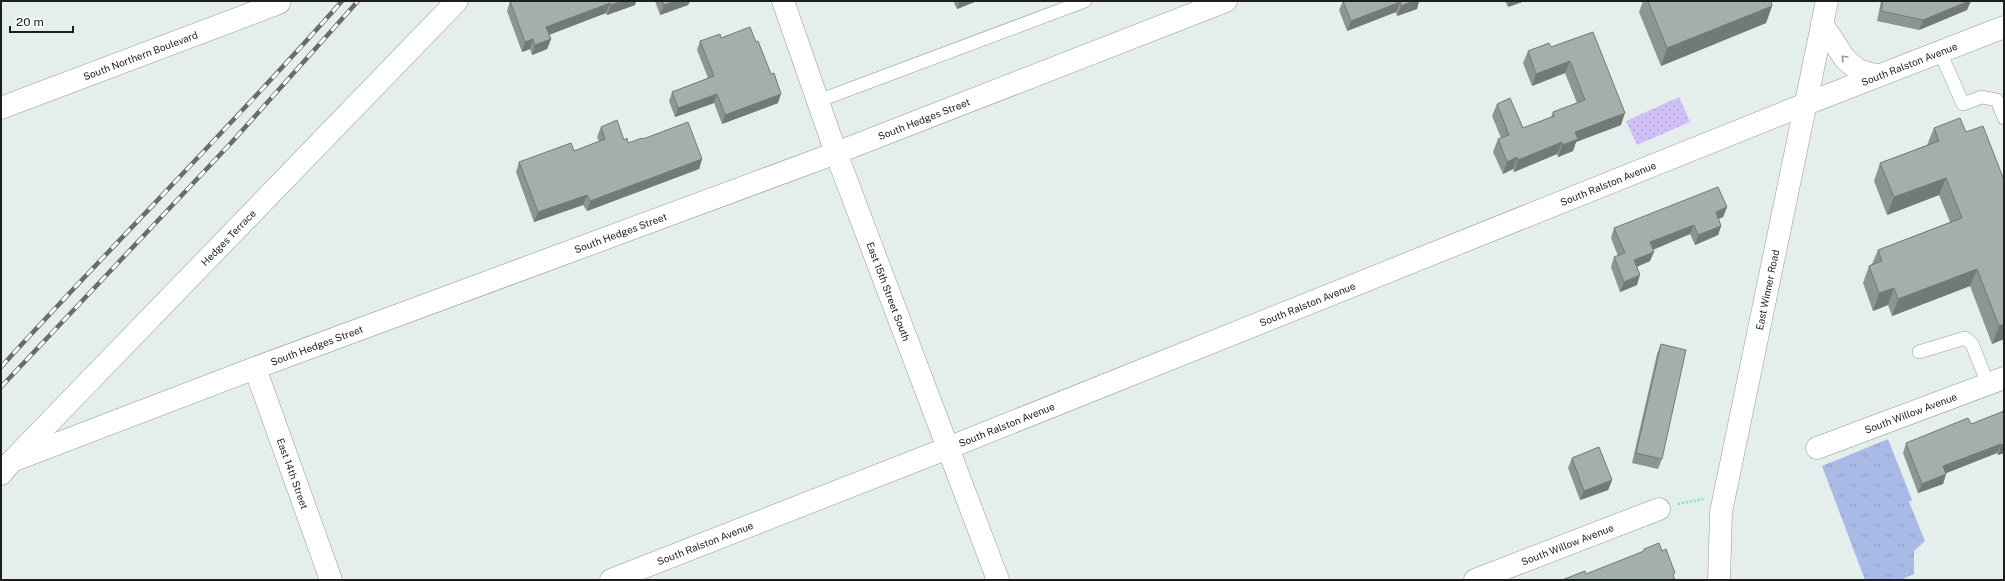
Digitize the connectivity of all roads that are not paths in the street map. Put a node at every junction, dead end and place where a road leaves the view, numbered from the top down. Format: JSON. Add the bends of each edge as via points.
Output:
{"nodes":[{"id":1,"x":457,"y":1,"type":"edge"},
{"id":2,"x":783,"y":1,"type":"edge"},
{"id":3,"x":1085,"y":1,"type":"edge"},
{"id":4,"x":1226,"y":1,"type":"edge"},
{"id":5,"x":1827,"y":1,"type":"edge"},
{"id":6,"x":279,"y":3,"type":"dead end"},
{"id":7,"x":1822,"y":24,"type":"junction"},
{"id":8,"x":2004,"y":27,"type":"edge"},
{"id":9,"x":1940,"y":52,"type":"junction"},
{"id":10,"x":1878,"y":76,"type":"junction"},
{"id":11,"x":818,"y":101,"type":"junction"},
{"id":12,"x":1806,"y":104,"type":"junction"},
{"id":13,"x":1,"y":108,"type":"edge"},
{"id":14,"x":2004,"y":118,"type":"edge"},
{"id":15,"x":836,"y":153,"type":"junction"},
{"id":16,"x":1919,"y":352,"type":"dead end"},
{"id":17,"x":255,"y":368,"type":"junction"},
{"id":18,"x":1996,"y":381,"type":"edge"},
{"id":19,"x":948,"y":448,"type":"junction"},
{"id":20,"x":1817,"y":448,"type":"dead end"},
{"id":21,"x":7,"y":468,"type":"edge"},
{"id":22,"x":1658,"y":509,"type":"dead end"},
{"id":23,"x":331,"y":580,"type":"edge"},
{"id":24,"x":611,"y":580,"type":"edge"},
{"id":25,"x":998,"y":580,"type":"edge"},
{"id":26,"x":1476,"y":580,"type":"edge"},
{"id":27,"x":1719,"y":580,"type":"edge"}],
"edges":[{"from":1,"to":21,"type":"street","name":"Hedges Terrace"},
{"from":2,"to":11,"type":"street","name":"East 15th Street South"},
{"from":3,"to":11,"type":"lane"},
{"from":4,"to":15,"type":"street","name":"South Hedges Street"},
{"from":5,"to":7,"type":"street","name":"East Winner Road"},
{"from":6,"to":13,"type":"street","name":"South Northern Boulevard"},
{"from":10,"to":7,"type":"street","one_way":true,"via":[[1858,70],[1845,59]]},
{"from":7,"to":12,"type":"street","name":"East Winner Road"},
{"from":8,"to":9,"type":"street","name":"South Ralston Avenue"},
{"from":9,"to":10,"type":"street","name":"South Ralston Avenue"},
{"from":9,"to":14,"type":"lane","via":[[1963,104],[1982,98],[1997,100]]},
{"from":10,"to":12,"type":"street","name":"South Ralston Avenue"},
{"from":11,"to":15,"type":"street","name":"East 15th Street South"},
{"from":12,"to":19,"type":"street","name":"South Ralston Avenue"},
{"from":12,"to":27,"type":"street","name":"East Winner Road","via":[[1721,512]]},
{"from":15,"to":17,"type":"street","name":"South Hedges Street"},
{"from":15,"to":19,"type":"street","name":"East 15th Street South"},
{"from":16,"to":18,"type":"lane","via":[[1966,338]]},
{"from":17,"to":21,"type":"street","name":"South Hedges Street"},
{"from":17,"to":23,"type":"street","name":"East 14th Street"},
{"from":18,"to":20,"type":"street","name":"South Willow Avenue"},
{"from":19,"to":24,"type":"street","name":"South Ralston Avenue"},
{"from":19,"to":25,"type":"street","name":"East 15th Street South"},
{"from":22,"to":26,"type":"street","name":"South Willow Avenue"}]}
